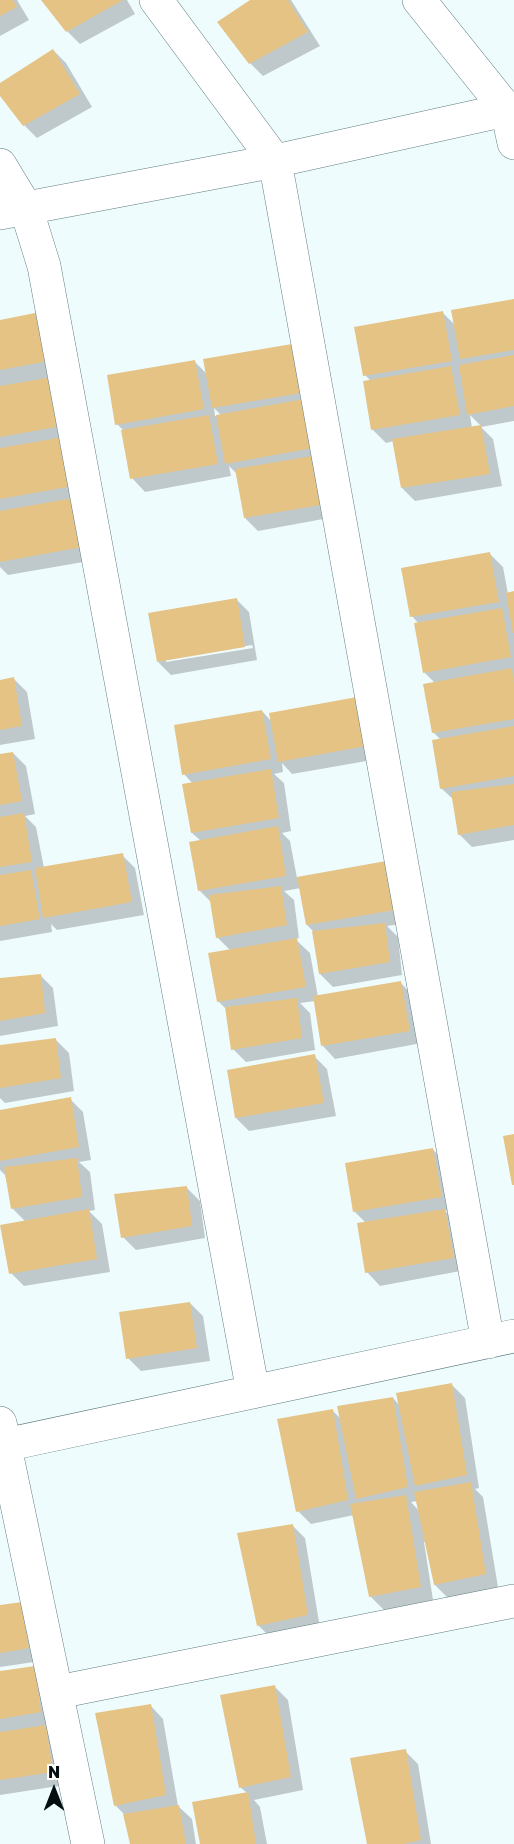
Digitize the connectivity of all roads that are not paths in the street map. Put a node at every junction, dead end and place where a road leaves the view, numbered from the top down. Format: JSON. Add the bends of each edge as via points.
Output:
{"nodes":[{"id":1,"x":156,"y":0,"type":"edge"},
{"id":2,"x":419,"y":0,"type":"edge"},
{"id":3,"x":511,"y":109,"type":"edge"},
{"id":4,"x":514,"y":143,"type":"edge"},
{"id":5,"x":275,"y":161,"type":"junction"},
{"id":6,"x":0,"y":165,"type":"edge"},
{"id":7,"x":13,"y":211,"type":"edge"},
{"id":8,"x":501,"y":1339,"type":"edge"},
{"id":9,"x":253,"y":1392,"type":"junction"},
{"id":10,"x":1,"y":1438,"type":"edge"},
{"id":11,"x":514,"y":1601,"type":"edge"},
{"id":12,"x":58,"y":1692,"type":"junction"},
{"id":13,"x":88,"y":1844,"type":"edge"}],
"edges":[{"from":1,"to":5,"type":"street"},
{"from":2,"to":3,"type":"street"},
{"from":3,"to":4,"type":"street"},
{"from":3,"to":5,"type":"street"},
{"from":5,"to":7,"type":"street"},
{"from":5,"to":8,"type":"street"},
{"from":6,"to":7,"type":"street"},
{"from":7,"to":9,"type":"street","via":[[46,278]]},
{"from":8,"to":9,"type":"street"},
{"from":9,"to":10,"type":"street"},
{"from":10,"to":12,"type":"street"},
{"from":11,"to":12,"type":"street"},
{"from":12,"to":13,"type":"street"}]}
